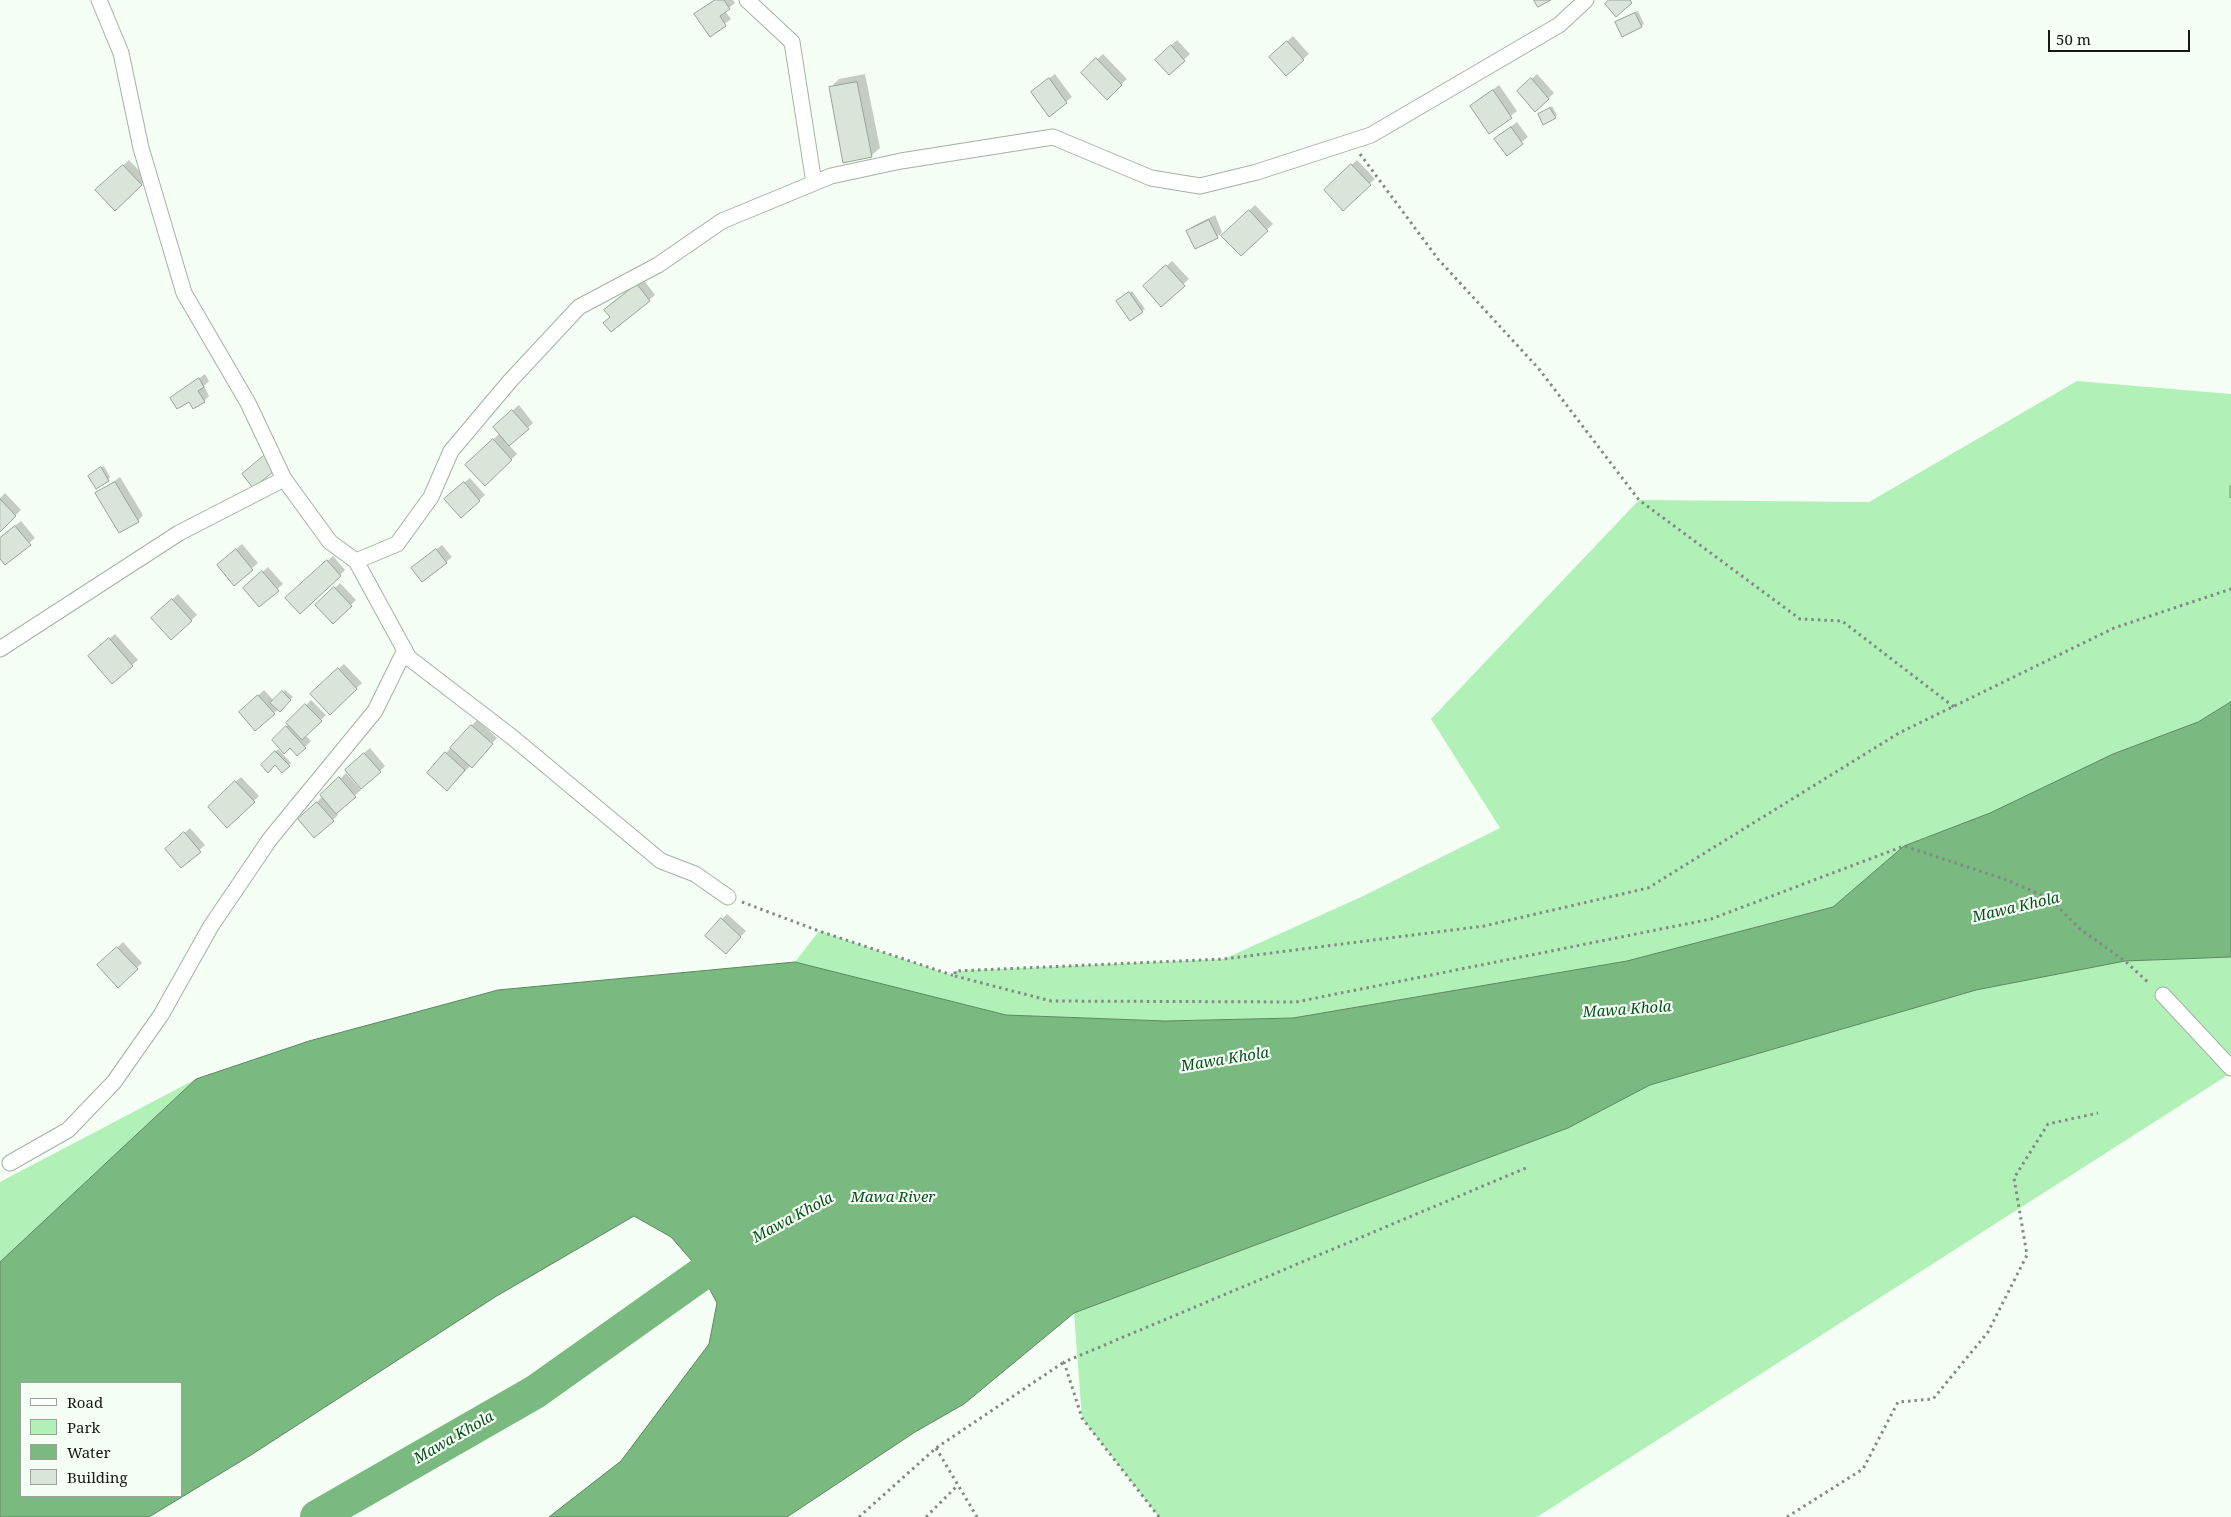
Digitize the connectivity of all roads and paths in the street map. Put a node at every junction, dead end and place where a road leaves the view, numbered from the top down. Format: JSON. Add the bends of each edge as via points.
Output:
{"nodes":[{"id":1,"x":99,"y":0,"type":"edge"},
{"id":2,"x":747,"y":0,"type":"edge"},
{"id":3,"x":1586,"y":0,"type":"edge"},
{"id":4,"x":1350,"y":142,"type":"junction"},
{"id":5,"x":814,"y":183,"type":"junction"},
{"id":6,"x":284,"y":479,"type":"junction"},
{"id":7,"x":356,"y":561,"type":"junction"},
{"id":8,"x":2231,"y":589,"type":"edge"},
{"id":9,"x":0,"y":649,"type":"edge"},
{"id":10,"x":405,"y":650,"type":"junction"},
{"id":11,"x":1954,"y":707,"type":"junction"},
{"id":12,"x":728,"y":897,"type":"joint"},
{"id":13,"x":955,"y":976,"type":"junction"},
{"id":14,"x":2163,"y":995,"type":"joint"},
{"id":15,"x":2231,"y":1068,"type":"edge"},
{"id":16,"x":2098,"y":1113,"type":"dead end"},
{"id":17,"x":10,"y":1163,"type":"dead end"},
{"id":18,"x":1526,"y":1168,"type":"dead end"},
{"id":19,"x":1064,"y":1362,"type":"junction"},
{"id":20,"x":936,"y":1448,"type":"junction"},
{"id":21,"x":958,"y":1485,"type":"junction"},
{"id":22,"x":859,"y":1517,"type":"edge"},
{"id":23,"x":926,"y":1517,"type":"edge"},
{"id":24,"x":977,"y":1517,"type":"edge"},
{"id":25,"x":1159,"y":1517,"type":"edge"},
{"id":26,"x":1787,"y":1517,"type":"edge"}],
"edges":[{"from":1,"to":6,"type":"street","via":[[122,53],[142,148],[184,293],[248,403]]},
{"from":2,"to":5,"type":"street","via":[[792,42]]},
{"from":3,"to":4,"type":"street","via":[[1558,25],[1371,135]]},
{"from":4,"to":5,"type":"street","via":[[1257,172],[1200,186],[1151,178],[1053,137],[901,161],[831,176]]},
{"from":4,"to":11,"type":"path","via":[[1438,259],[1538,369],[1639,500],[1800,618],[1842,621]]},
{"from":5,"to":7,"type":"street","via":[[722,221],[658,265],[579,307],[451,451],[431,497],[398,544]]},
{"from":6,"to":7,"type":"street","via":[[330,542]]},
{"from":6,"to":9,"type":"street","via":[[180,533]]},
{"from":7,"to":10,"type":"street"},
{"from":8,"to":11,"type":"path","via":[[2114,628]]},
{"from":10,"to":12,"type":"street","via":[[409,658],[512,737],[661,861],[694,874]]},
{"from":10,"to":17,"type":"street","via":[[375,711],[270,839],[211,926],[161,1016],[114,1082],[68,1130]]},
{"from":11,"to":13,"type":"path","via":[[1900,733],[1648,888],[1484,926],[1224,959],[955,971]]},
{"from":12,"to":13,"type":"path"},
{"from":13,"to":14,"type":"path","via":[[1051,1001],[1296,1002],[1711,919],[1904,846],[2004,879],[2049,898],[2080,929],[2125,961]]},
{"from":14,"to":15,"type":"street"},
{"from":16,"to":26,"type":"path","via":[[2048,1124],[2014,1178],[2027,1255],[1988,1332],[1933,1400],[1898,1402],[1863,1469]]},
{"from":18,"to":19,"type":"path"},
{"from":19,"to":20,"type":"path"},
{"from":19,"to":25,"type":"path","via":[[1082,1418]]},
{"from":20,"to":21,"type":"path"},
{"from":20,"to":22,"type":"path"},
{"from":21,"to":23,"type":"path"},
{"from":21,"to":24,"type":"path"}]}
